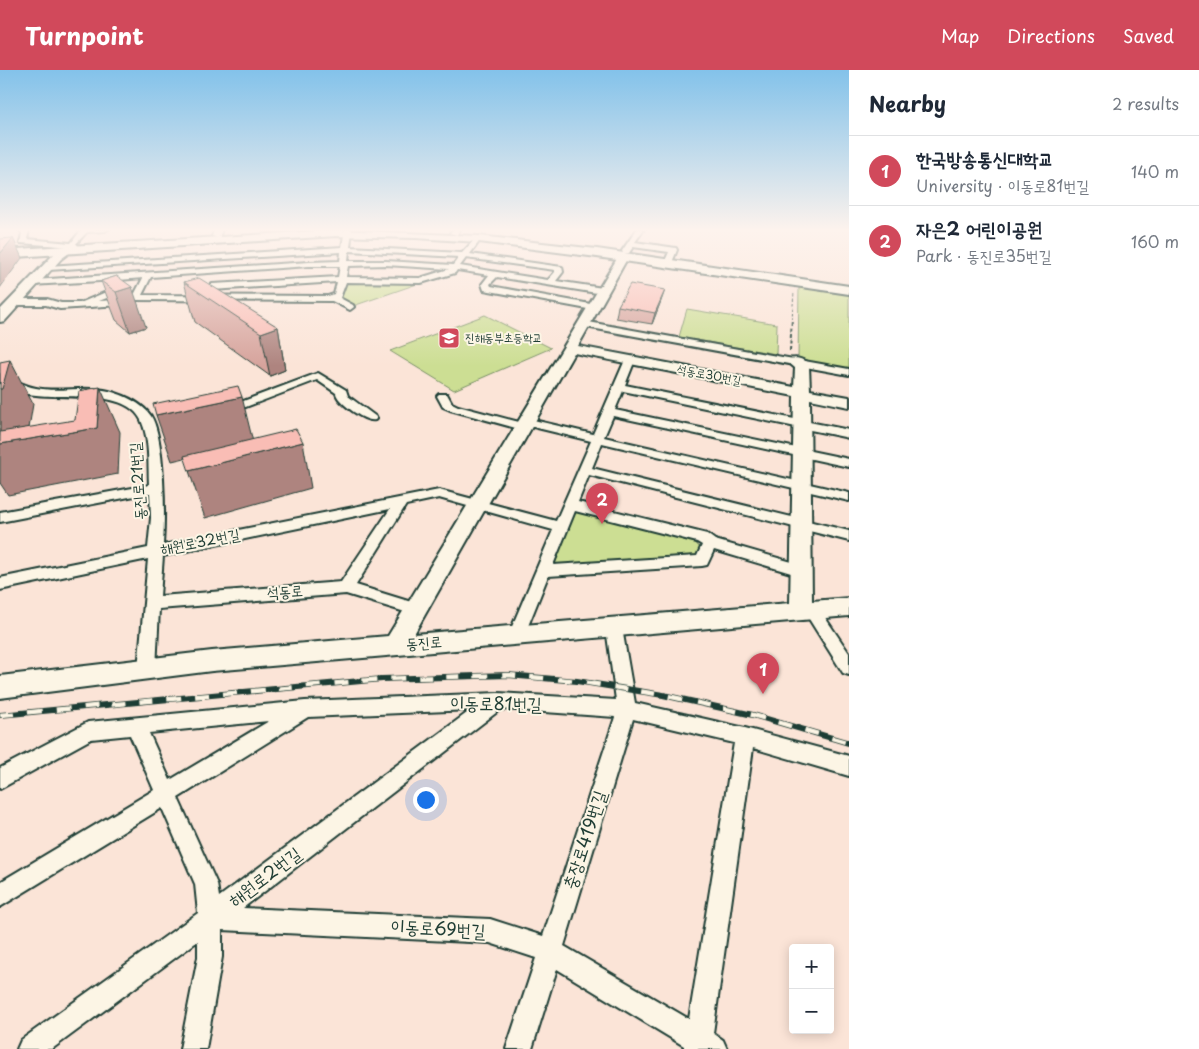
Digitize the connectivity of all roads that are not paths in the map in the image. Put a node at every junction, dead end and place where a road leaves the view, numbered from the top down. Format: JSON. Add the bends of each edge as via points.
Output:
{"nodes":[{"id":1,"x":42,"y":275,"type":"edge"},
{"id":2,"x":162,"y":275,"type":"edge"},
{"id":3,"x":213,"y":275,"type":"edge"},
{"id":4,"x":342,"y":275,"type":"edge"},
{"id":5,"x":441,"y":275,"type":"edge"},
{"id":6,"x":494,"y":275,"type":"edge"},
{"id":7,"x":506,"y":275,"type":"edge"},
{"id":8,"x":557,"y":275,"type":"edge"},
{"id":9,"x":613,"y":275,"type":"edge"},
{"id":10,"x":725,"y":275,"type":"edge"},
{"id":11,"x":744,"y":275,"type":"edge"},
{"id":12,"x":148,"y":276,"type":"junction"},
{"id":13,"x":342,"y":278,"type":"junction"},
{"id":14,"x":552,"y":282,"type":"junction"},
{"id":15,"x":34,"y":283,"type":"junction"},
{"id":16,"x":212,"y":287,"type":"junction"},
{"id":17,"x":603,"y":291,"type":"junction"},
{"id":18,"x":849,"y":291,"type":"edge"},
{"id":19,"x":334,"y":298,"type":"junction"},
{"id":20,"x":211,"y":299,"type":"junction"},
{"id":21,"x":16,"y":302,"type":"junction"},
{"id":22,"x":83,"y":306,"type":"junction"},
{"id":23,"x":350,"y":307,"type":"dead end"},
{"id":24,"x":593,"y":307,"type":"junction"},
{"id":25,"x":0,"y":318,"type":"edge"},
{"id":26,"x":583,"y":324,"type":"junction"},
{"id":27,"x":569,"y":348,"type":"junction"},
{"id":28,"x":630,"y":360,"type":"junction"},
{"id":29,"x":795,"y":362,"type":"junction"},
{"id":30,"x":849,"y":372,"type":"edge"},
{"id":31,"x":0,"y":378,"type":"edge"},
{"id":32,"x":619,"y":387,"type":"junction"},
{"id":33,"x":802,"y":393,"type":"junction"},
{"id":34,"x":443,"y":396,"type":"dead end"},
{"id":35,"x":849,"y":402,"type":"edge"},
{"id":36,"x":608,"y":412,"type":"junction"},
{"id":37,"x":217,"y":415,"type":"edge"},
{"id":38,"x":371,"y":418,"type":"dead end"},
{"id":39,"x":524,"y":424,"type":"junction"},
{"id":40,"x":802,"y":424,"type":"junction"},
{"id":41,"x":849,"y":434,"type":"edge"},
{"id":42,"x":598,"y":439,"type":"junction"},
{"id":43,"x":802,"y":452,"type":"junction"},
{"id":44,"x":849,"y":463,"type":"edge"},
{"id":45,"x":585,"y":470,"type":"junction"},
{"id":46,"x":801,"y":485,"type":"junction"},
{"id":47,"x":156,"y":488,"type":"junction"},
{"id":48,"x":849,"y":497,"type":"edge"},
{"id":49,"x":401,"y":502,"type":"junction"},
{"id":50,"x":478,"y":503,"type":"junction"},
{"id":51,"x":570,"y":505,"type":"junction"},
{"id":52,"x":0,"y":517,"type":"edge"},
{"id":53,"x":801,"y":523,"type":"junction"},
{"id":54,"x":561,"y":527,"type":"junction"},
{"id":55,"x":849,"y":536,"type":"edge"},
{"id":56,"x":710,"y":544,"type":"junction"},
{"id":57,"x":155,"y":551,"type":"junction"},
{"id":58,"x":801,"y":570,"type":"junction"},
{"id":59,"x":543,"y":571,"type":"junction"},
{"id":60,"x":0,"y":584,"type":"edge"},
{"id":61,"x":346,"y":588,"type":"junction"},
{"id":62,"x":152,"y":603,"type":"junction"},
{"id":63,"x":849,"y":608,"type":"edge"},
{"id":64,"x":415,"y":609,"type":"junction"},
{"id":65,"x":806,"y":611,"type":"junction"},
{"id":66,"x":614,"y":628,"type":"junction"},
{"id":67,"x":516,"y":636,"type":"junction"},
{"id":68,"x":395,"y":645,"type":"junction"},
{"id":69,"x":849,"y":668,"type":"edge"},
{"id":70,"x":147,"y":669,"type":"junction"},
{"id":71,"x":0,"y":687,"type":"edge"},
{"id":72,"x":498,"y":701,"type":"junction"},
{"id":73,"x":306,"y":709,"type":"junction"},
{"id":74,"x":627,"y":709,"type":"junction"},
{"id":75,"x":136,"y":726,"type":"junction"},
{"id":76,"x":745,"y":737,"type":"junction"},
{"id":77,"x":849,"y":766,"type":"edge"},
{"id":78,"x":0,"y":778,"type":"edge"},
{"id":79,"x":166,"y":794,"type":"junction"},
{"id":80,"x":0,"y":895,"type":"edge"},
{"id":81,"x":210,"y":918,"type":"junction"},
{"id":82,"x":550,"y":951,"type":"junction"},
{"id":83,"x":704,"y":1046,"type":"edge"},
{"id":84,"x":30,"y":1049,"type":"edge"},
{"id":85,"x":193,"y":1049,"type":"edge"},
{"id":86,"x":519,"y":1049,"type":"edge"}],
"edges":[{"from":1,"to":15,"type":"street"},
{"from":2,"to":12,"type":"street"},
{"from":3,"to":16,"type":"street"},
{"from":4,"to":13,"type":"street"},
{"from":5,"to":13,"type":"street","via":[[421,281]]},
{"from":6,"to":24,"type":"street","via":[[486,284],[491,289]]},
{"from":7,"to":14,"type":"street"},
{"from":8,"to":14,"type":"street"},
{"from":9,"to":17,"type":"street"},
{"from":10,"to":18,"type":"main road"},
{"from":11,"to":18,"type":"main road"},
{"from":12,"to":15,"type":"street"},
{"from":12,"to":20,"type":"street","via":[[138,298]]},
{"from":13,"to":16,"type":"street"},
{"from":13,"to":19,"type":"street","via":[[338,296]]},
{"from":14,"to":17,"type":"street"},
{"from":15,"to":21,"type":"street"},
{"from":16,"to":20,"type":"street"},
{"from":17,"to":24,"type":"street"},
{"from":19,"to":20,"type":"street"},
{"from":19,"to":23,"type":"street"},
{"from":21,"to":22,"type":"street"},
{"from":21,"to":25,"type":"street"},
{"from":22,"to":22,"type":"street","via":[[120,302],[128,282],[115,283],[109,294]]},
{"from":24,"to":26,"type":"street"},
{"from":26,"to":27,"type":"street"},
{"from":26,"to":29,"type":"street"},
{"from":27,"to":28,"type":"street","name":"석동로30번길"},
{"from":27,"to":39,"type":"street"},
{"from":28,"to":32,"type":"street"},
{"from":28,"to":33,"type":"street","name":"석동로30번길"},
{"from":29,"to":30,"type":"street"},
{"from":29,"to":33,"type":"street","via":[[802,366]]},
{"from":31,"to":47,"type":"street","name":"동진로21번길","via":[[8,390],[106,394],[136,407],[157,438]]},
{"from":32,"to":36,"type":"street"},
{"from":32,"to":40,"type":"street"},
{"from":33,"to":35,"type":"street","name":"석동로30번길"},
{"from":33,"to":40,"type":"street"},
{"from":34,"to":39,"type":"street","via":[[447,406]]},
{"from":36,"to":42,"type":"street"},
{"from":36,"to":43,"type":"street"},
{"from":37,"to":38,"type":"street","via":[[318,376]]},
{"from":39,"to":42,"type":"street"},
{"from":39,"to":50,"type":"street"},
{"from":40,"to":41,"type":"street"},
{"from":40,"to":43,"type":"street"},
{"from":42,"to":45,"type":"street"},
{"from":42,"to":46,"type":"street"},
{"from":43,"to":44,"type":"street"},
{"from":43,"to":46,"type":"street"},
{"from":45,"to":51,"type":"street"},
{"from":45,"to":53,"type":"street"},
{"from":46,"to":48,"type":"street"},
{"from":46,"to":53,"type":"street"},
{"from":47,"to":52,"type":"street"},
{"from":47,"to":57,"type":"street","name":"동진로21번길"},
{"from":49,"to":50,"type":"street","name":"해원로32번길","via":[[439,494]]},
{"from":49,"to":57,"type":"street","name":"해원로32번길"},
{"from":49,"to":61,"type":"street"},
{"from":50,"to":54,"type":"street","name":"해원로32번길"},
{"from":50,"to":64,"type":"street"},
{"from":51,"to":54,"type":"street"},
{"from":51,"to":56,"type":"street","via":[[702,538]]},
{"from":53,"to":55,"type":"street"},
{"from":53,"to":58,"type":"street"},
{"from":54,"to":59,"type":"street"},
{"from":56,"to":58,"type":"street"},
{"from":56,"to":59,"type":"street","via":[[702,561]]},
{"from":57,"to":60,"type":"street","name":"해원로32번길"},
{"from":57,"to":62,"type":"street","name":"동진로21번길"},
{"from":58,"to":65,"type":"street"},
{"from":59,"to":67,"type":"street"},
{"from":61,"to":62,"type":"street","name":"석동로"},
{"from":61,"to":64,"type":"street","name":"석동로"},
{"from":62,"to":70,"type":"street","name":"동진로21번길"},
{"from":63,"to":65,"type":"street","name":"동진로"},
{"from":64,"to":68,"type":"street"},
{"from":65,"to":66,"type":"street","name":"동진로"},
{"from":65,"to":69,"type":"street"},
{"from":66,"to":67,"type":"street","name":"동진로"},
{"from":66,"to":74,"type":"street","name":"충장로419번길"},
{"from":67,"to":68,"type":"street","name":"동진로"},
{"from":68,"to":70,"type":"street","name":"동진로"},
{"from":70,"to":71,"type":"street","name":"동진로"},
{"from":72,"to":73,"type":"street","name":"이동로81번길"},
{"from":72,"to":74,"type":"street","name":"이동로81번길"},
{"from":72,"to":81,"type":"street","name":"해원로2번길"},
{"from":73,"to":75,"type":"street","name":"이동로81번길"},
{"from":73,"to":79,"type":"street"},
{"from":74,"to":76,"type":"street","name":"이동로81번길"},
{"from":74,"to":82,"type":"street","name":"충장로419번길"},
{"from":75,"to":78,"type":"street","name":"이동로81번길","via":[[88,732]]},
{"from":75,"to":79,"type":"street"},
{"from":76,"to":77,"type":"street","name":"이동로81번길"},
{"from":76,"to":83,"type":"street","name":"이동로69번길"},
{"from":79,"to":80,"type":"street"},
{"from":79,"to":81,"type":"street","via":[[206,884]]},
{"from":81,"to":82,"type":"street","name":"이동로69번길","via":[[490,931]]},
{"from":81,"to":84,"type":"street","name":"해원로2번길"},
{"from":81,"to":85,"type":"street","via":[[209,965]]},
{"from":82,"to":83,"type":"street","name":"이동로69번길"},
{"from":82,"to":86,"type":"street","name":"충장로419번길"}]}
